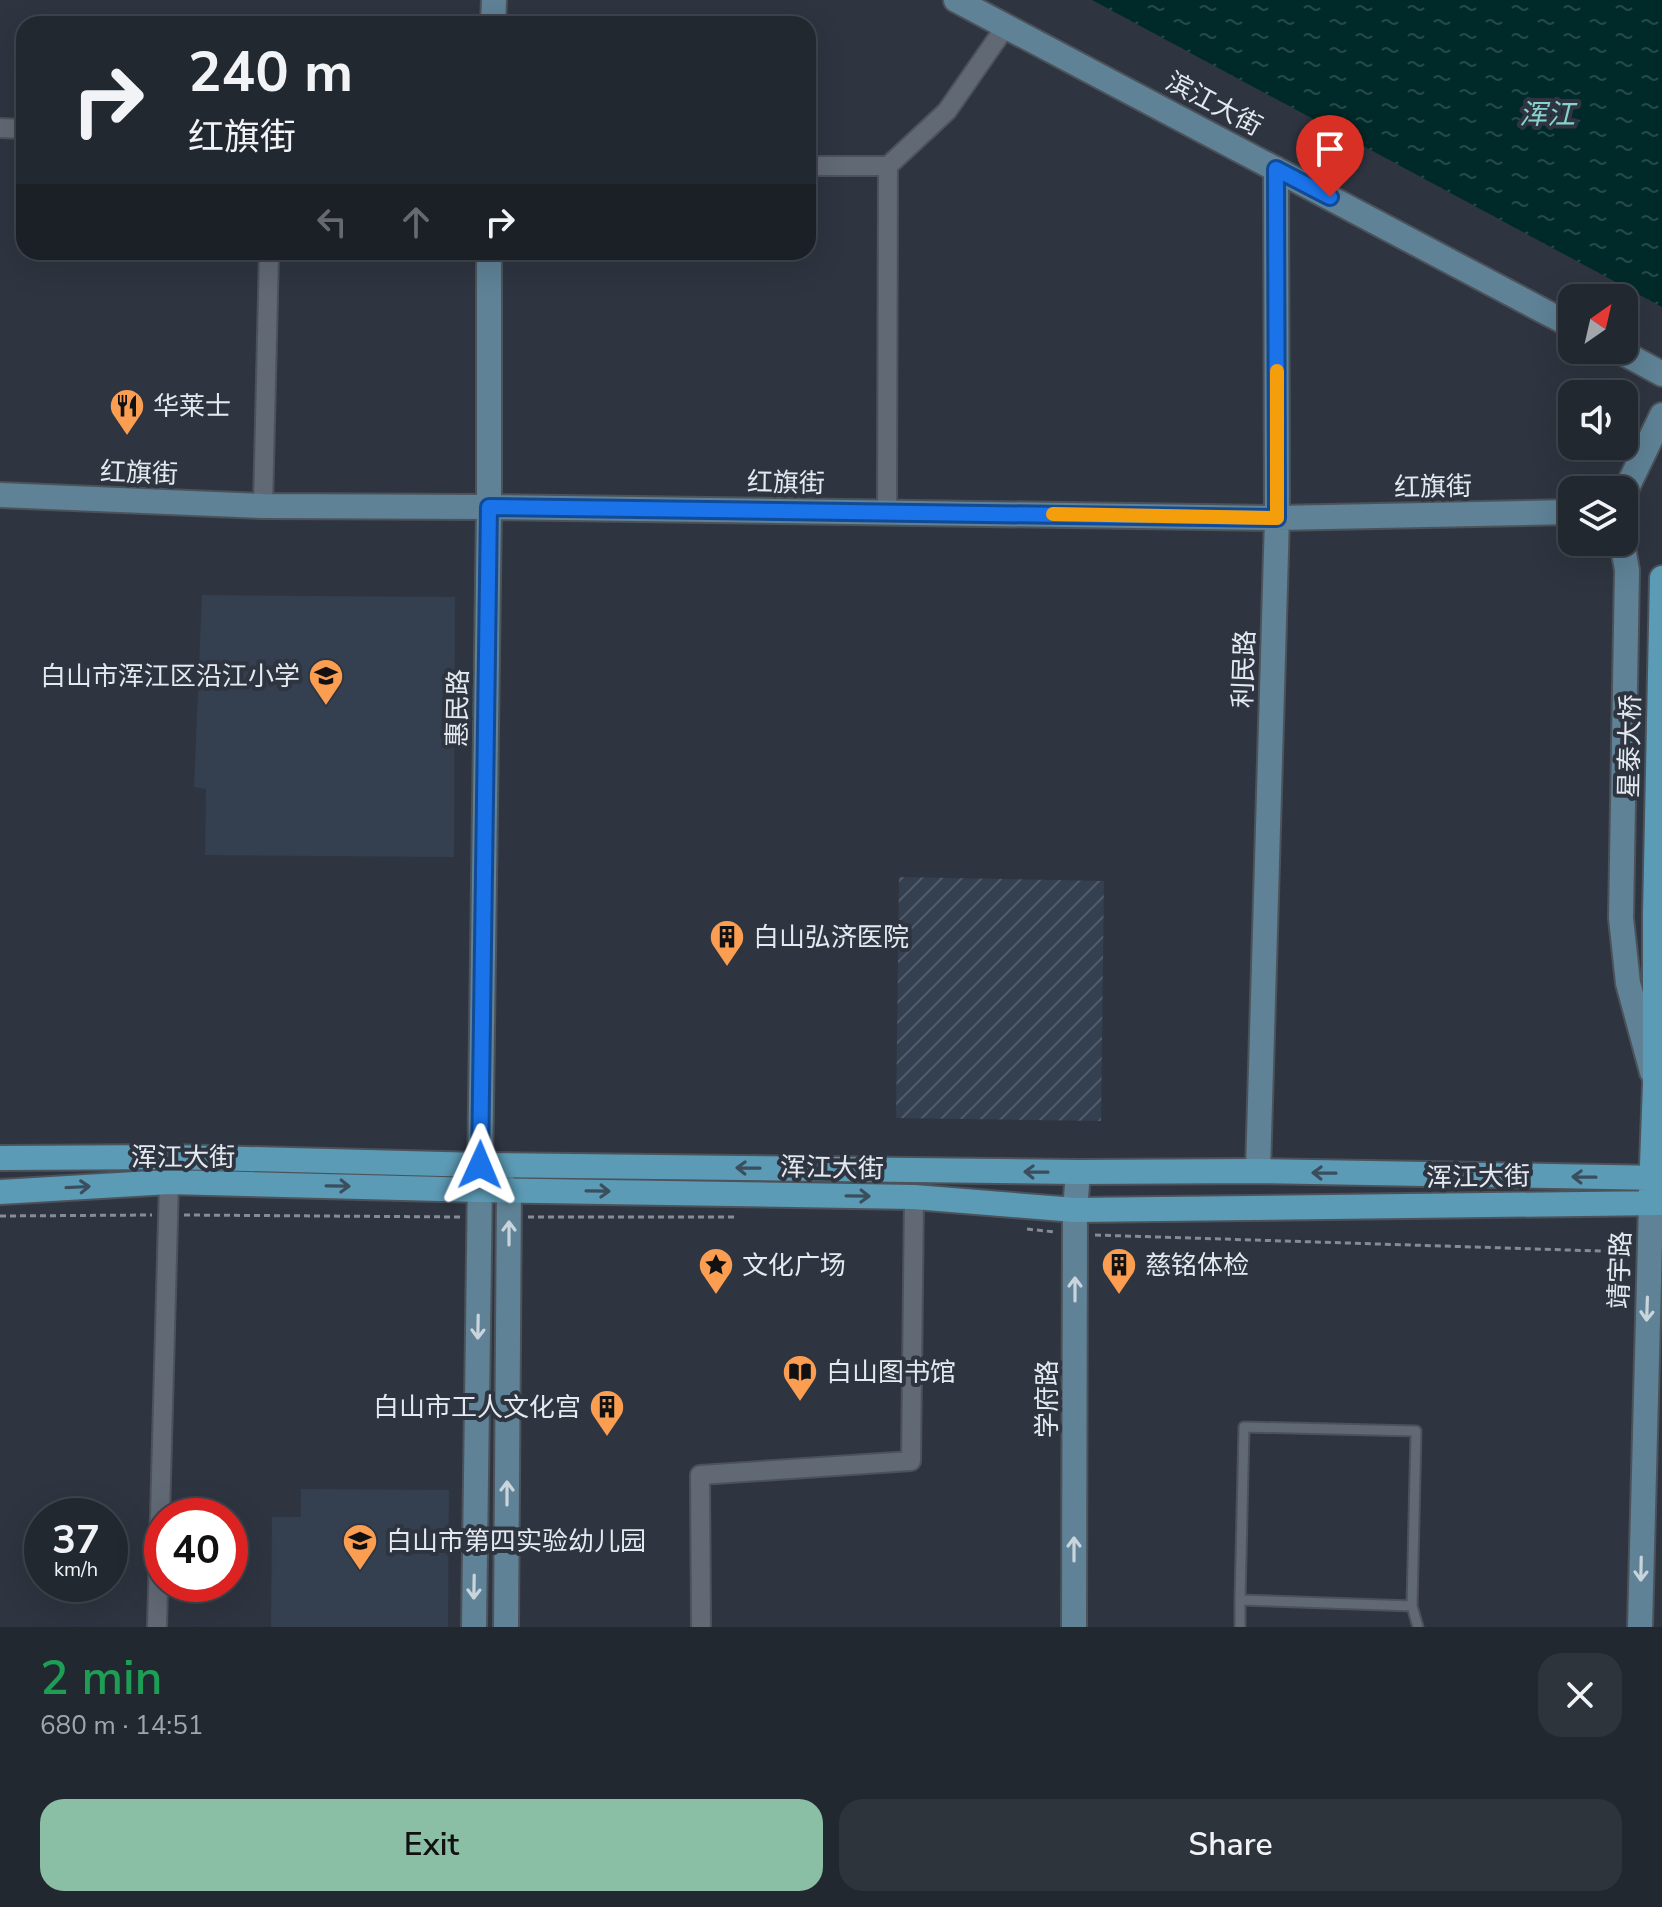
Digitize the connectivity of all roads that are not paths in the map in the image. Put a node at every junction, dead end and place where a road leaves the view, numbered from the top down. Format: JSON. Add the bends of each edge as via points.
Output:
{"nodes":[{"id":1,"x":956,"y":0,"type":"edge"},
{"id":2,"x":1006,"y":26,"type":"junction"},
{"id":3,"x":816,"y":166,"type":"edge"},
{"id":4,"x":888,"y":166,"type":"junction"},
{"id":5,"x":1276,"y":169,"type":"junction"},
{"id":6,"x":269,"y":260,"type":"edge"},
{"id":7,"x":489,"y":260,"type":"edge"},
{"id":8,"x":1558,"y":319,"type":"edge"},
{"id":9,"x":1638,"y":361,"type":"edge"},
{"id":10,"x":1662,"y":374,"type":"edge"},
{"id":11,"x":1662,"y":415,"type":"edge"},
{"id":12,"x":1633,"y":476,"type":"edge"},
{"id":13,"x":0,"y":495,"type":"edge"},
{"id":14,"x":263,"y":506,"type":"junction"},
{"id":15,"x":489,"y":507,"type":"junction"},
{"id":16,"x":887,"y":512,"type":"junction"},
{"id":17,"x":1558,"y":512,"type":"edge"},
{"id":18,"x":1277,"y":518,"type":"junction"},
{"id":19,"x":1624,"y":556,"type":"edge"},
{"id":20,"x":1662,"y":578,"type":"edge"},
{"id":21,"x":1655,"y":915,"type":"joint"},
{"id":22,"x":1655,"y":1084,"type":"junction"},
{"id":23,"x":173,"y":1157,"type":"junction"},
{"id":24,"x":0,"y":1158,"type":"edge"},
{"id":25,"x":480,"y":1165,"type":"junction"},
{"id":26,"x":1258,"y":1171,"type":"junction"},
{"id":27,"x":1078,"y":1172,"type":"junction"},
{"id":28,"x":169,"y":1182,"type":"junction"},
{"id":29,"x":480,"y":1190,"type":"junction"},
{"id":30,"x":509,"y":1190,"type":"junction"},
{"id":31,"x":1656,"y":1191,"type":"edge"},
{"id":32,"x":0,"y":1192,"type":"edge"},
{"id":33,"x":914,"y":1197,"type":"junction"},
{"id":34,"x":1075,"y":1210,"type":"junction"},
{"id":35,"x":1240,"y":1600,"type":"junction"},
{"id":36,"x":1412,"y":1606,"type":"junction"},
{"id":37,"x":157,"y":1627,"type":"edge"},
{"id":38,"x":474,"y":1627,"type":"edge"},
{"id":39,"x":506,"y":1627,"type":"edge"},
{"id":40,"x":701,"y":1627,"type":"edge"},
{"id":41,"x":1074,"y":1627,"type":"edge"},
{"id":42,"x":1240,"y":1627,"type":"edge"},
{"id":43,"x":1418,"y":1627,"type":"edge"},
{"id":44,"x":1640,"y":1627,"type":"edge"}],
"edges":[{"from":1,"to":2,"type":"street","name":"滨江大街"},
{"from":2,"to":4,"type":"street","via":[[947,111]]},
{"from":2,"to":5,"type":"street","name":"滨江大街"},
{"from":3,"to":4,"type":"street"},
{"from":4,"to":16,"type":"street"},
{"from":5,"to":8,"type":"street","name":"滨江大街"},
{"from":5,"to":18,"type":"street","name":"利民路"},
{"from":6,"to":14,"type":"street"},
{"from":7,"to":15,"type":"street","name":"惠民路"},
{"from":9,"to":10,"type":"street"},
{"from":11,"to":12,"type":"street"},
{"from":13,"to":14,"type":"street","name":"红旗街"},
{"from":14,"to":15,"type":"street","name":"红旗街"},
{"from":15,"to":16,"type":"street","name":"红旗街"},
{"from":15,"to":25,"type":"street","name":"惠民路"},
{"from":16,"to":18,"type":"street","name":"红旗街"},
{"from":17,"to":18,"type":"street","name":"红旗街"},
{"from":18,"to":26,"type":"street","name":"利民路"},
{"from":19,"to":22,"type":"street","via":[[1621,918],[1628,983]]},
{"from":20,"to":21,"type":"main road","name":"星泰大桥"},
{"from":21,"to":22,"type":"main road","name":"靖宇路"},
{"from":22,"to":31,"type":"main road","name":"靖宇路"},
{"from":23,"to":24,"type":"main road","name":"浑江大街"},
{"from":23,"to":25,"type":"main road","name":"浑江大街"},
{"from":23,"to":28,"type":"street"},
{"from":27,"to":25,"type":"main road","name":"浑江大街","one_way":true},
{"from":25,"to":29,"type":"street","name":"惠民路"},
{"from":25,"to":30,"type":"street"},
{"from":26,"to":27,"type":"main road","name":"浑江大街"},
{"from":31,"to":26,"type":"main road","name":"浑江大街","one_way":true},
{"from":27,"to":34,"type":"street","name":"学府路"},
{"from":28,"to":29,"type":"main road","name":"浑江大街","one_way":true},
{"from":32,"to":28,"type":"main road","name":"浑江大街","one_way":true},
{"from":28,"to":37,"type":"street"},
{"from":29,"to":30,"type":"main road","name":"浑江大街"},
{"from":29,"to":38,"type":"street","name":"惠民路","one_way":true},
{"from":30,"to":33,"type":"main road","name":"浑江大街","one_way":true},
{"from":39,"to":30,"type":"street","one_way":true},
{"from":31,"to":34,"type":"main road","name":"浑江大街"},
{"from":31,"to":44,"type":"street","name":"靖宇路","one_way":true,"via":[[1649,1252]]},
{"from":33,"to":34,"type":"main road","name":"浑江大街"},
{"from":33,"to":40,"type":"street","via":[[911,1461],[700,1475]]},
{"from":41,"to":34,"type":"street","name":"学府路","one_way":true},
{"from":35,"to":36,"type":"lane"},
{"from":35,"to":36,"type":"lane","via":[[1244,1427],[1416,1431]]},
{"from":35,"to":42,"type":"lane"},
{"from":36,"to":43,"type":"lane"}]}
